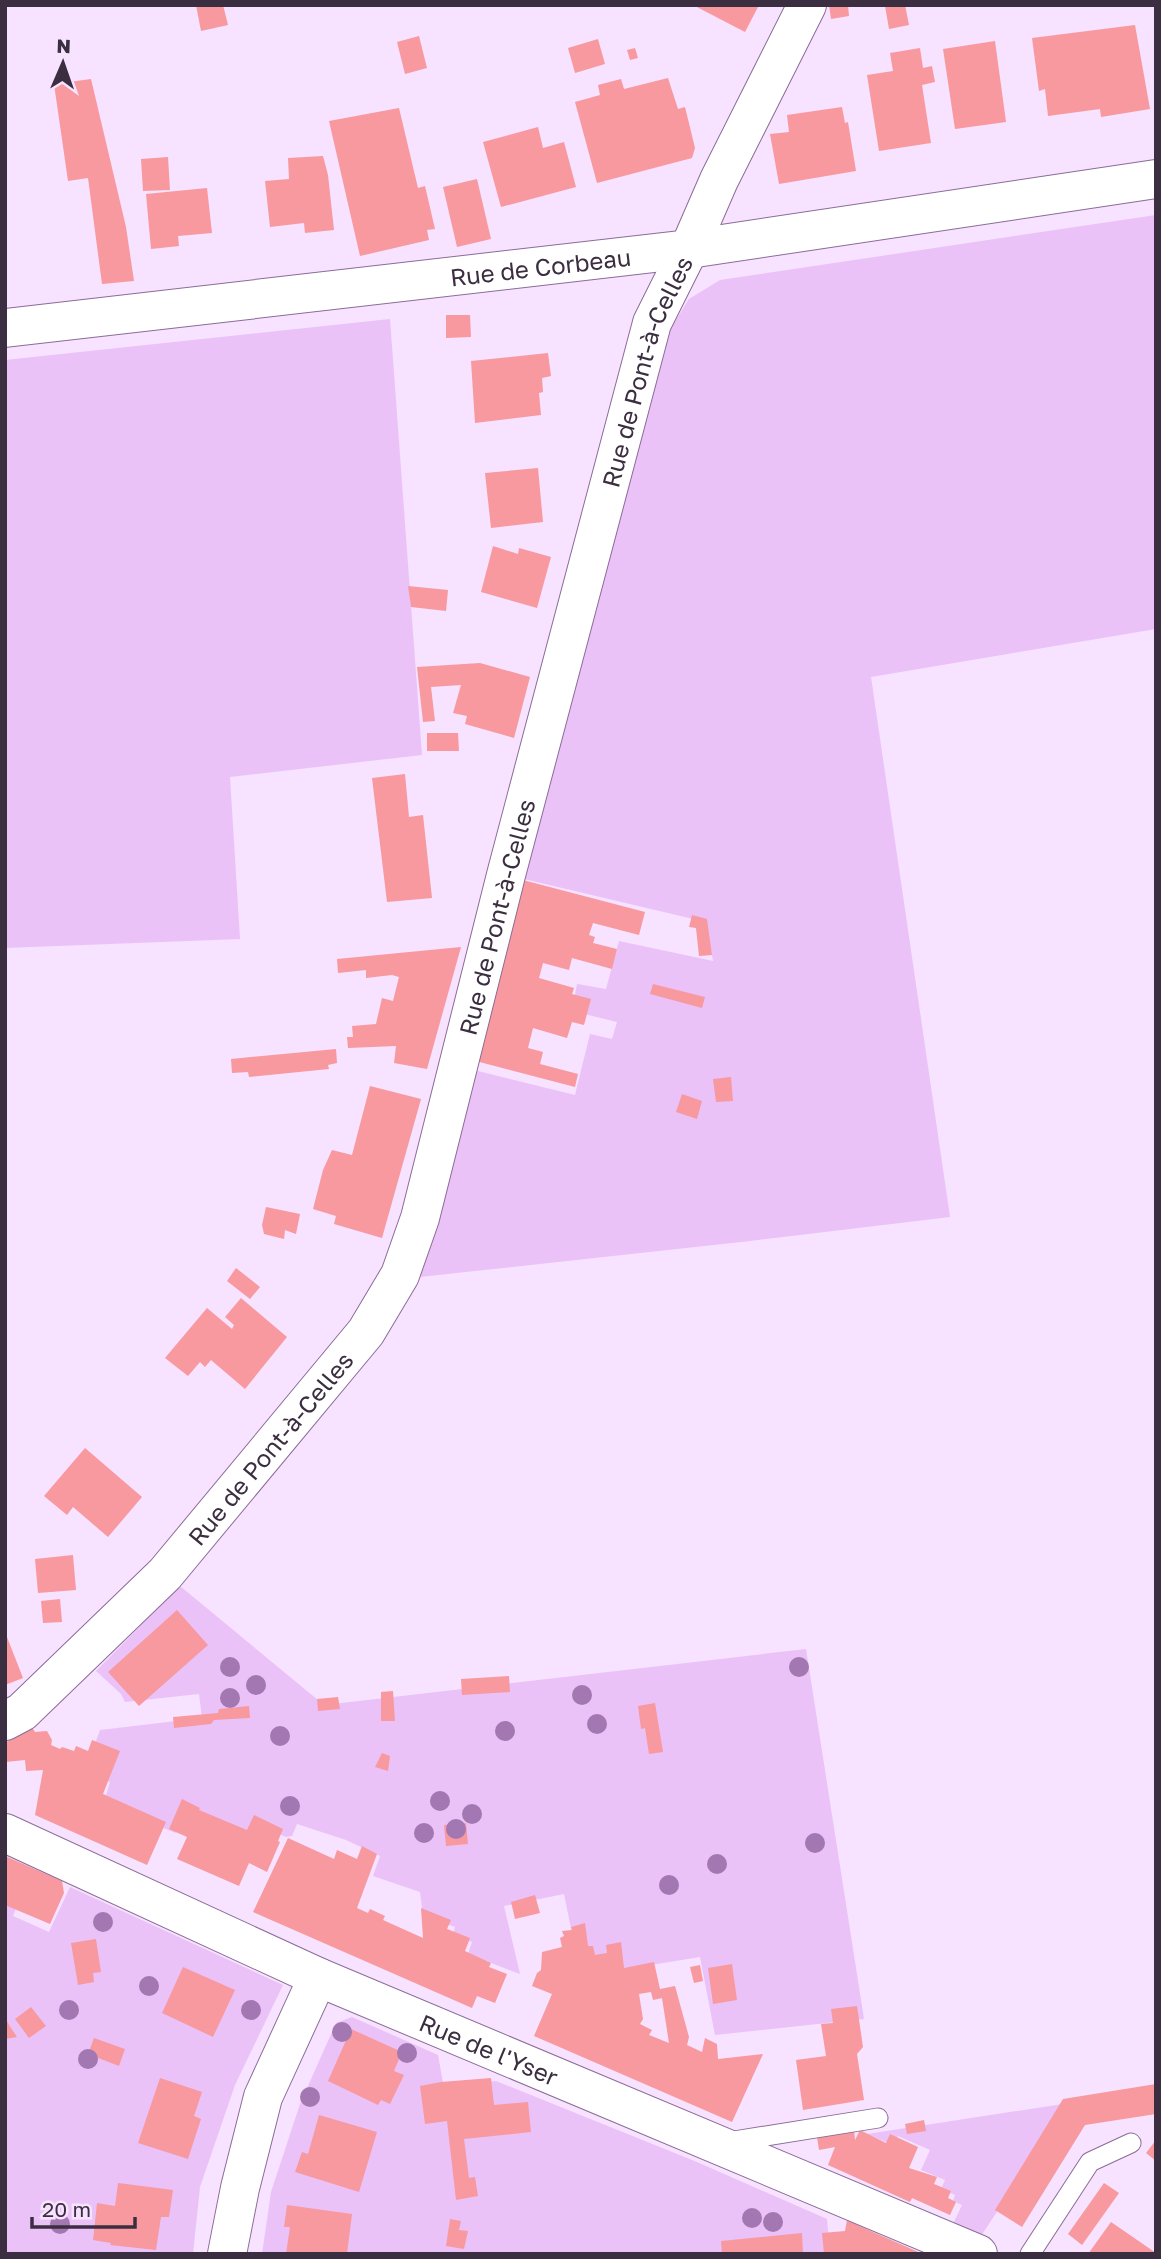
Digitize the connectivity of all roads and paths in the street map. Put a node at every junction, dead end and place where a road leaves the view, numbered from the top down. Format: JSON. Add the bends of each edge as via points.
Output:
{"nodes":[{"id":1,"x":807,"y":5,"type":"edge"},
{"id":2,"x":1156,"y":179,"type":"edge"},
{"id":3,"x":690,"y":249,"type":"junction"},
{"id":4,"x":5,"y":328,"type":"edge"},
{"id":5,"x":5,"y":1721,"type":"edge"},
{"id":6,"x":5,"y":1833,"type":"edge"},
{"id":7,"x":318,"y":1978,"type":"junction"},
{"id":8,"x":877,"y":2118,"type":"dead end"},
{"id":9,"x":1131,"y":2143,"type":"dead end"},
{"id":10,"x":716,"y":2144,"type":"junction"},
{"id":11,"x":227,"y":2254,"type":"edge"},
{"id":12,"x":978,"y":2254,"type":"edge"},
{"id":13,"x":1030,"y":2254,"type":"edge"}],
"edges":[{"from":1,"to":3,"type":"street","name":"Rue de Pont-à-Celles","via":[[719,180]]},
{"from":2,"to":3,"type":"street","name":"Rue de Corbeau"},
{"from":3,"to":4,"type":"street","name":"Rue de Corbeau"},
{"from":3,"to":5,"type":"street","name":"Rue de Pont-à-Celles","via":[[652,323],[420,1218],[400,1275],[366,1332],[165,1574],[22,1712]]},
{"from":6,"to":7,"type":"street","name":"Rue de l'Yser"},
{"from":7,"to":10,"type":"street","name":"Rue de l'Yser"},
{"from":7,"to":11,"type":"street","via":[[263,2097]]},
{"from":8,"to":10,"type":"lane"},
{"from":9,"to":13,"type":"lane","via":[[1090,2162]]},
{"from":10,"to":12,"type":"street","name":"Rue de l'Yser"}]}
